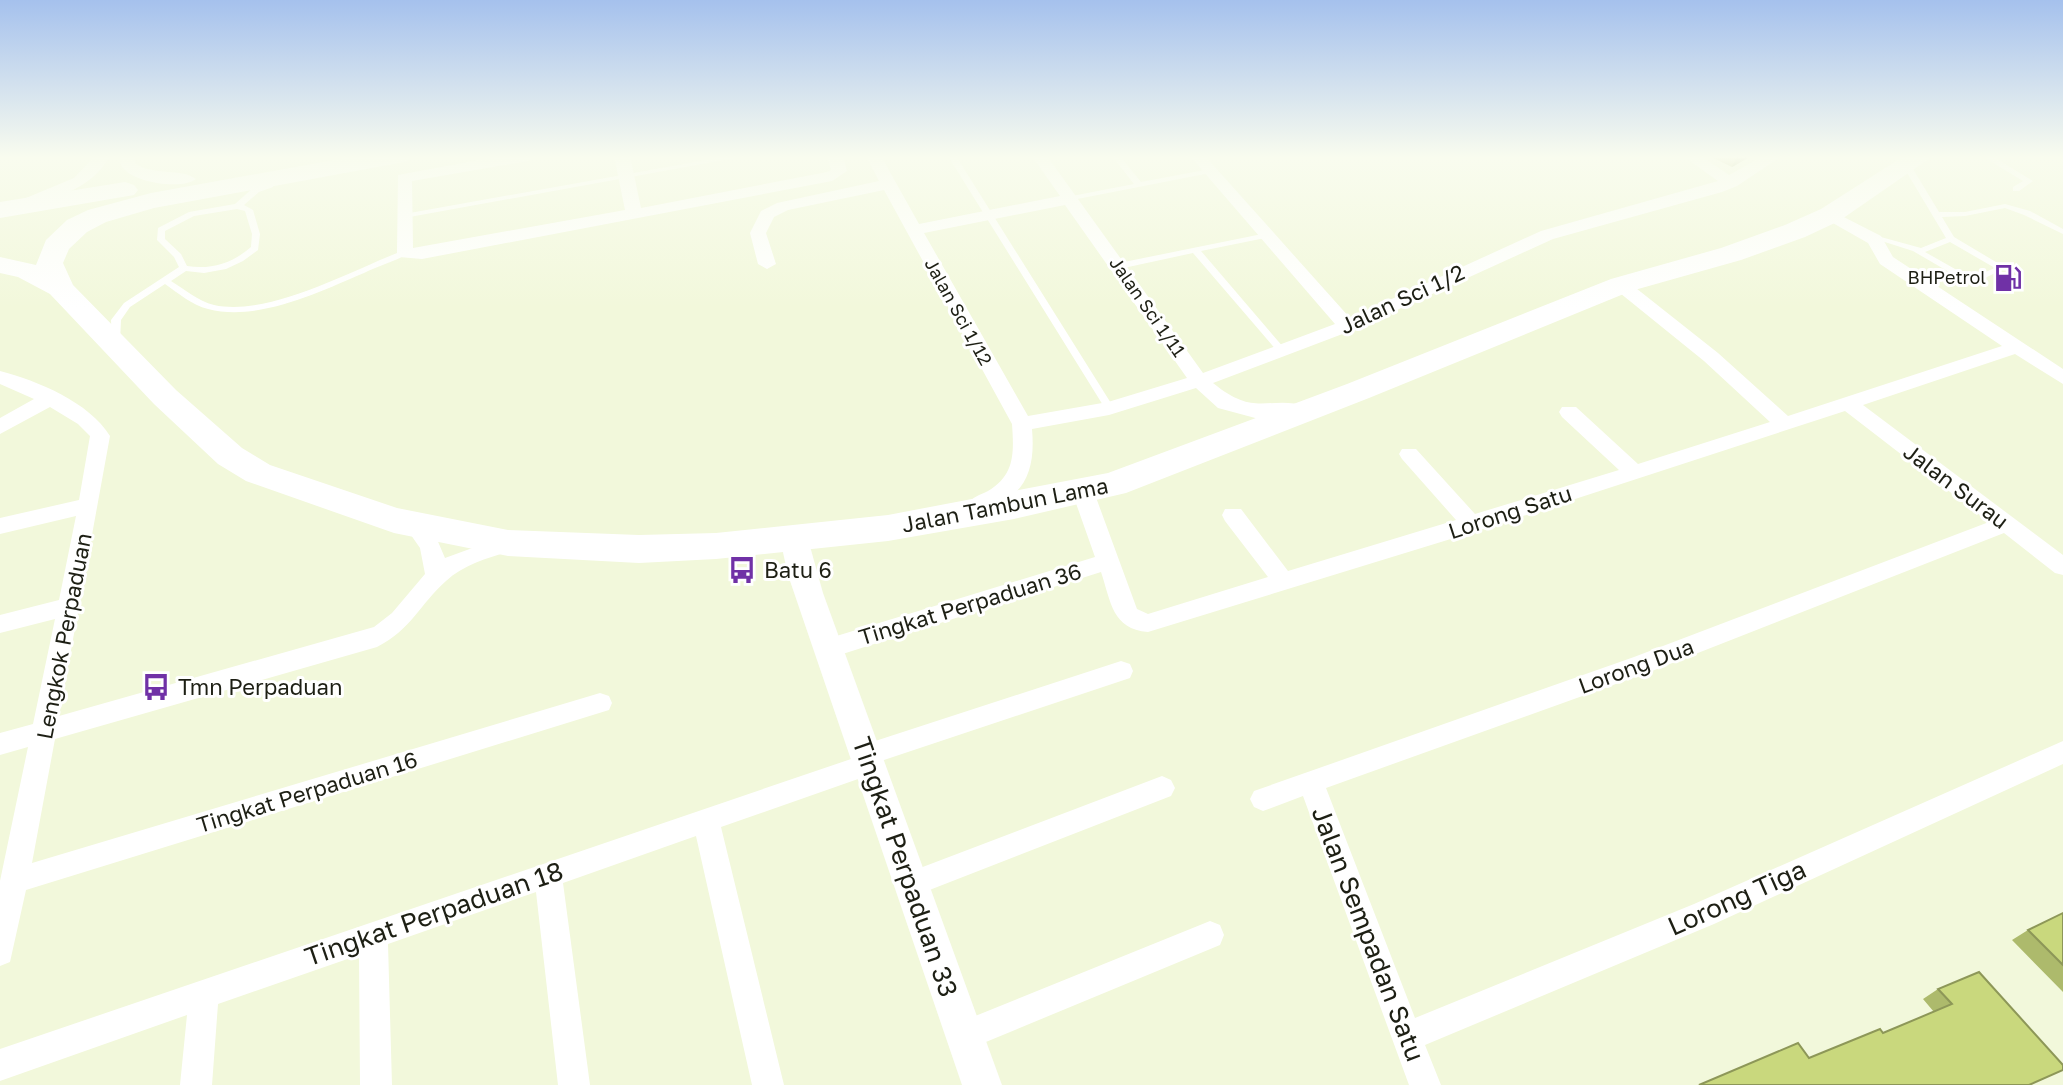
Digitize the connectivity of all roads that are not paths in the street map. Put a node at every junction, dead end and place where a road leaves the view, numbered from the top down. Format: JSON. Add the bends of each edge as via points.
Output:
{"nodes":[{"id":1,"x":131,"y":207,"type":"edge"},
{"id":2,"x":234,"y":207,"type":"edge"},
{"id":3,"x":240,"y":207,"type":"edge"},
{"id":4,"x":403,"y":207,"type":"edge"},
{"id":5,"x":457,"y":207,"type":"edge"},
{"id":6,"x":632,"y":207,"type":"edge"},
{"id":7,"x":672,"y":207,"type":"edge"},
{"id":8,"x":782,"y":207,"type":"edge"},
{"id":9,"x":900,"y":207,"type":"edge"},
{"id":10,"x":985,"y":207,"type":"edge"},
{"id":11,"x":1032,"y":207,"type":"edge"},
{"id":12,"x":1076,"y":207,"type":"edge"},
{"id":13,"x":1242,"y":207,"type":"edge"},
{"id":14,"x":1647,"y":207,"type":"edge"},
{"id":15,"x":1843,"y":207,"type":"edge"},
{"id":16,"x":1933,"y":207,"type":"edge"},
{"id":17,"x":2002,"y":207,"type":"edge"},
{"id":18,"x":2007,"y":207,"type":"edge"},
{"id":19,"x":7,"y":209,"type":"edge"},
{"id":20,"x":634,"y":214,"type":"junction"},
{"id":21,"x":990,"y":215,"type":"junction"},
{"id":22,"x":1830,"y":215,"type":"junction"},
{"id":23,"x":1936,"y":215,"type":"junction"},
{"id":24,"x":404,"y":216,"type":"junction"},
{"id":25,"x":913,"y":230,"type":"junction"},
{"id":26,"x":2063,"y":232,"type":"edge"},
{"id":27,"x":1267,"y":235,"type":"junction"},
{"id":28,"x":1870,"y":236,"type":"junction"},
{"id":29,"x":1951,"y":239,"type":"junction"},
{"id":30,"x":1195,"y":250,"type":"junction"},
{"id":31,"x":1916,"y":250,"type":"junction"},
{"id":32,"x":413,"y":254,"type":"junction"},
{"id":33,"x":0,"y":262,"type":"edge"},
{"id":34,"x":767,"y":264,"type":"dead end"},
{"id":35,"x":1119,"y":266,"type":"junction"},
{"id":36,"x":184,"y":268,"type":"junction"},
{"id":37,"x":167,"y":282,"type":"junction"},
{"id":38,"x":1621,"y":285,"type":"junction"},
{"id":39,"x":60,"y":288,"type":"junction"},
{"id":40,"x":1347,"y":326,"type":"junction"},
{"id":41,"x":103,"y":335,"type":"junction"},
{"id":42,"x":2018,"y":347,"type":"junction"},
{"id":43,"x":1281,"y":350,"type":"junction"},
{"id":44,"x":0,"y":377,"type":"edge"},
{"id":45,"x":2063,"y":378,"type":"edge"},
{"id":46,"x":1199,"y":381,"type":"junction"},
{"id":47,"x":49,"y":399,"type":"junction"},
{"id":48,"x":1849,"y":404,"type":"junction"},
{"id":49,"x":1109,"y":408,"type":"junction"},
{"id":50,"x":1305,"y":411,"type":"junction"},
{"id":51,"x":1569,"y":412,"type":"dead end"},
{"id":52,"x":1022,"y":424,"type":"junction"},
{"id":53,"x":1786,"y":425,"type":"junction"},
{"id":54,"x":0,"y":427,"type":"edge"},
{"id":55,"x":1409,"y":454,"type":"dead end"},
{"id":56,"x":1634,"y":472,"type":"junction"},
{"id":57,"x":1071,"y":494,"type":"junction"},
{"id":58,"x":89,"y":505,"type":"junction"},
{"id":59,"x":1233,"y":515,"type":"dead end"},
{"id":60,"x":944,"y":518,"type":"junction"},
{"id":61,"x":1472,"y":524,"type":"junction"},
{"id":62,"x":2006,"y":524,"type":"junction"},
{"id":63,"x":415,"y":525,"type":"junction"},
{"id":64,"x":0,"y":526,"type":"edge"},
{"id":65,"x":794,"y":539,"type":"junction"},
{"id":66,"x":508,"y":543,"type":"junction"},
{"id":67,"x":1110,"y":561,"type":"junction"},
{"id":68,"x":2063,"y":567,"type":"edge"},
{"id":69,"x":436,"y":576,"type":"junction"},
{"id":70,"x":1284,"y":582,"type":"junction"},
{"id":71,"x":68,"y":607,"type":"junction"},
{"id":72,"x":0,"y":624,"type":"edge"},
{"id":73,"x":830,"y":648,"type":"junction"},
{"id":74,"x":1121,"y":671,"type":"dead end"},
{"id":75,"x":600,"y":703,"type":"dead end"},
{"id":76,"x":45,"y":731,"type":"junction"},
{"id":77,"x":0,"y":744,"type":"edge"},
{"id":78,"x":2063,"y":752,"type":"edge"},
{"id":79,"x":867,"y":759,"type":"junction"},
{"id":80,"x":1311,"y":782,"type":"junction"},
{"id":81,"x":1162,"y":788,"type":"dead end"},
{"id":82,"x":1263,"y":799,"type":"dead end"},
{"id":83,"x":706,"y":820,"type":"junction"},
{"id":84,"x":548,"y":875,"type":"junction"},
{"id":85,"x":14,"y":881,"type":"junction"},
{"id":86,"x":909,"y":885,"type":"junction"},
{"id":87,"x":1210,"y":935,"type":"dead end"},
{"id":88,"x":373,"y":936,"type":"junction"},
{"id":89,"x":0,"y":952,"type":"edge"},
{"id":90,"x":204,"y":994,"type":"junction"},
{"id":91,"x":964,"y":1036,"type":"junction"},
{"id":92,"x":1407,"y":1037,"type":"junction"},
{"id":93,"x":0,"y":1065,"type":"edge"},
{"id":94,"x":196,"y":1085,"type":"edge"},
{"id":95,"x":376,"y":1085,"type":"edge"},
{"id":96,"x":574,"y":1085,"type":"edge"},
{"id":97,"x":768,"y":1085,"type":"edge"},
{"id":98,"x":982,"y":1085,"type":"edge"},
{"id":99,"x":1425,"y":1085,"type":"edge"}],
"edges":[{"from":1,"to":39,"type":"main road","via":[[77,226],[56,246],[49,263]]},
{"from":2,"to":36,"type":"lane","via":[[192,214],[161,230],[161,240]]},
{"from":3,"to":36,"type":"lane","via":[[249,210],[255,248],[224,267]]},
{"from":4,"to":24,"type":"street"},
{"from":5,"to":24,"type":"lane"},
{"from":6,"to":20,"type":"street"},
{"from":7,"to":20,"type":"street"},
{"from":8,"to":34,"type":"street","via":[[767,214],[758,233]]},
{"from":9,"to":25,"type":"street","name":"Jalan Sci 1/12"},
{"from":10,"to":21,"type":"lane"},
{"from":11,"to":21,"type":"street"},
{"from":12,"to":35,"type":"street","name":"Jalan Sci 1/11"},
{"from":13,"to":27,"type":"street"},
{"from":14,"to":40,"type":"street","name":"Jalan Sci 1/2","via":[[1547,235]]},
{"from":15,"to":22,"type":"main road","name":"Jalan Tambun Lama"},
{"from":16,"to":23,"type":"lane"},
{"from":17,"to":23,"type":"lane"},
{"from":18,"to":26,"type":"lane"},
{"from":19,"to":33,"type":"main road","via":[[43,214],[46,229]]},
{"from":20,"to":32,"type":"street"},
{"from":21,"to":25,"type":"street"},
{"from":21,"to":49,"type":"lane"},
{"from":22,"to":28,"type":"street"},
{"from":22,"to":38,"type":"main road","name":"Jalan Tambun Lama","via":[[1731,254]]},
{"from":23,"to":29,"type":"lane"},
{"from":24,"to":32,"type":"street"},
{"from":25,"to":52,"type":"street","name":"Jalan Sci 1/12"},
{"from":27,"to":30,"type":"lane"},
{"from":27,"to":40,"type":"street"},
{"from":28,"to":31,"type":"lane"},
{"from":28,"to":42,"type":"street","via":[[1886,260]]},
{"from":29,"to":31,"type":"lane"},
{"from":29,"to":31,"type":"lane","via":[[2002,268],[1971,281]]},
{"from":30,"to":35,"type":"lane"},
{"from":30,"to":43,"type":"lane"},
{"from":32,"to":37,"type":"lane","via":[[366,266],[278,304],[209,307]]},
{"from":33,"to":39,"type":"main road"},
{"from":35,"to":46,"type":"street","name":"Jalan Sci 1/11"},
{"from":36,"to":37,"type":"lane"},
{"from":37,"to":41,"type":"lane","via":[[127,305]]},
{"from":38,"to":50,"type":"main road","name":"Jalan Tambun Lama"},
{"from":38,"to":53,"type":"street"},
{"from":39,"to":41,"type":"main road","name":"Jalan Tambun Lama"},
{"from":40,"to":43,"type":"street","name":"Jalan Sci 1/2"},
{"from":41,"to":63,"type":"main road","name":"Jalan Tambun Lama","via":[[230,456],[258,473]]},
{"from":42,"to":45,"type":"street"},
{"from":42,"to":48,"type":"street","name":"Lorong Satu"},
{"from":43,"to":46,"type":"street","name":"Jalan Sci 1/2"},
{"from":44,"to":47,"type":"street","name":"Lengkok Perpaduan"},
{"from":46,"to":49,"type":"street","name":"Jalan Sci 1/2"},
{"from":46,"to":50,"type":"street","name":"Jalan Sci 1/11","via":[[1225,403],[1259,412]]},
{"from":47,"to":54,"type":"street"},
{"from":47,"to":58,"type":"street","name":"Lengkok Perpaduan","via":[[98,429]]},
{"from":48,"to":53,"type":"street","name":"Lorong Satu"},
{"from":48,"to":62,"type":"street","name":"Jalan Surau"},
{"from":49,"to":52,"type":"street","name":"Jalan Sci 1/2"},
{"from":50,"to":57,"type":"main road","name":"Jalan Tambun Lama","via":[[1148,472]]},
{"from":51,"to":56,"type":"street"},
{"from":52,"to":60,"type":"street","via":[[1025,461],[1016,482],[1000,495]]},
{"from":53,"to":56,"type":"street","name":"Lorong Satu"},
{"from":55,"to":61,"type":"street"},
{"from":56,"to":61,"type":"street","name":"Lorong Satu"},
{"from":57,"to":60,"type":"main road","name":"Jalan Tambun Lama"},
{"from":57,"to":67,"type":"street","name":"Lorong Satu"},
{"from":58,"to":64,"type":"street"},
{"from":58,"to":71,"type":"street","name":"Lengkok Perpaduan"},
{"from":59,"to":70,"type":"street"},
{"from":60,"to":65,"type":"main road","name":"Jalan Tambun Lama"},
{"from":61,"to":70,"type":"street","name":"Lorong Satu"},
{"from":62,"to":68,"type":"street","name":"Jalan Surau"},
{"from":62,"to":80,"type":"street","name":"Lorong Dua","via":[[1643,664]]},
{"from":63,"to":66,"type":"main road","name":"Jalan Tambun Lama"},
{"from":63,"to":69,"type":"street","via":[[430,541]]},
{"from":65,"to":66,"type":"main road","name":"Jalan Tambun Lama","via":[[639,549]]},
{"from":65,"to":73,"type":"street","name":"Tingkat Perpaduan 33","via":[[798,565]]},
{"from":66,"to":69,"type":"street"},
{"from":67,"to":70,"type":"street","name":"Lorong Satu","via":[[1127,614],[1141,624]]},
{"from":67,"to":73,"type":"street","name":"Tingkat Perpaduan 36"},
{"from":69,"to":76,"type":"street","via":[[394,629],[369,640]]},
{"from":71,"to":72,"type":"street"},
{"from":71,"to":76,"type":"street","name":"Lengkok Perpaduan"},
{"from":73,"to":79,"type":"street","name":"Tingkat Perpaduan 33"},
{"from":74,"to":79,"type":"street","name":"Tingkat Perpaduan 18"},
{"from":75,"to":85,"type":"street","name":"Tingkat Perpaduan 16"},
{"from":76,"to":77,"type":"street"},
{"from":76,"to":85,"type":"street","name":"Lengkok Perpaduan"},
{"from":78,"to":92,"type":"street","name":"Lorong Tiga","via":[[1704,914]]},
{"from":79,"to":83,"type":"street","name":"Tingkat Perpaduan 18"},
{"from":79,"to":86,"type":"street","name":"Tingkat Perpaduan 33"},
{"from":80,"to":82,"type":"street","name":"Lorong Dua"},
{"from":80,"to":92,"type":"street","name":"Jalan Sempadan Satu"},
{"from":81,"to":86,"type":"street"},
{"from":83,"to":84,"type":"street","name":"Tingkat Perpaduan 18"},
{"from":83,"to":97,"type":"street"},
{"from":84,"to":88,"type":"street","name":"Tingkat Perpaduan 18"},
{"from":84,"to":96,"type":"street"},
{"from":85,"to":89,"type":"street","name":"Lengkok Perpaduan"},
{"from":86,"to":91,"type":"street","name":"Tingkat Perpaduan 33"},
{"from":87,"to":91,"type":"street"},
{"from":88,"to":90,"type":"street","name":"Tingkat Perpaduan 18"},
{"from":88,"to":95,"type":"street"},
{"from":90,"to":93,"type":"street","name":"Tingkat Perpaduan 18"},
{"from":90,"to":94,"type":"street"},
{"from":91,"to":98,"type":"street","name":"Tingkat Perpaduan 33"},
{"from":92,"to":99,"type":"street","name":"Jalan Sempadan Satu"}]}
